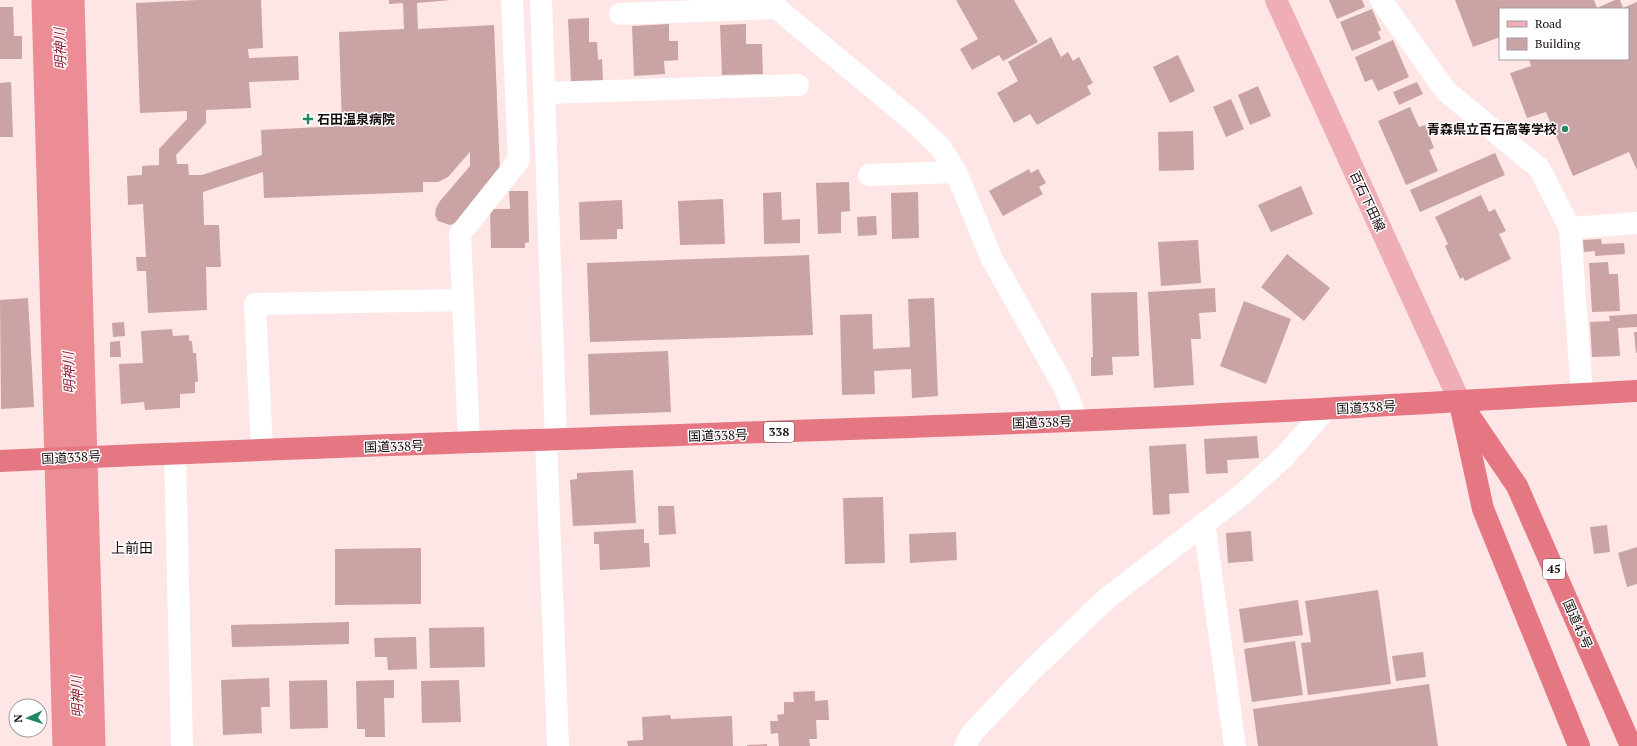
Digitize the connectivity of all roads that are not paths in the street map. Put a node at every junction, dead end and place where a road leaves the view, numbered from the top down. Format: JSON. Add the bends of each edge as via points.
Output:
{"nodes":[{"id":1,"x":512,"y":0,"type":"edge"},
{"id":2,"x":541,"y":0,"type":"edge"},
{"id":3,"x":1276,"y":0,"type":"edge"},
{"id":4,"x":1381,"y":0,"type":"edge"},
{"id":5,"x":772,"y":4,"type":"edge"},
{"id":6,"x":620,"y":14,"type":"dead end"},
{"id":7,"x":798,"y":85,"type":"dead end"},
{"id":8,"x":544,"y":93,"type":"junction"},
{"id":9,"x":956,"y":172,"type":"junction"},
{"id":10,"x":869,"y":174,"type":"dead end"},
{"id":11,"x":1637,"y":223,"type":"edge"},
{"id":12,"x":1570,"y":228,"type":"junction"},
{"id":13,"x":463,"y":300,"type":"junction"},
{"id":14,"x":1637,"y":391,"type":"edge"},
{"id":15,"x":1582,"y":394,"type":"junction"},
{"id":16,"x":1460,"y":402,"type":"junction"},
{"id":17,"x":1325,"y":410,"type":"junction"},
{"id":18,"x":1074,"y":421,"type":"junction"},
{"id":19,"x":551,"y":441,"type":"junction"},
{"id":20,"x":469,"y":443,"type":"junction"},
{"id":21,"x":262,"y":450,"type":"junction"},
{"id":22,"x":175,"y":453,"type":"junction"},
{"id":23,"x":0,"y":461,"type":"edge"},
{"id":24,"x":1204,"y":523,"type":"junction"},
{"id":25,"x":182,"y":746,"type":"edge"},
{"id":26,"x":558,"y":746,"type":"edge"},
{"id":27,"x":966,"y":746,"type":"edge"},
{"id":28,"x":1235,"y":746,"type":"edge"},
{"id":29,"x":1579,"y":746,"type":"edge"},
{"id":30,"x":1632,"y":746,"type":"edge"}],
"edges":[{"from":1,"to":13,"type":"street","via":[[519,160],[460,234]]},
{"from":2,"to":8,"type":"street"},
{"from":3,"to":16,"type":"main road","name":"百石下田線"},
{"from":4,"to":12,"type":"street","via":[[1446,90],[1539,168]]},
{"from":5,"to":6,"type":"street"},
{"from":5,"to":9,"type":"street","via":[[913,121],[941,148]]},
{"from":7,"to":8,"type":"street"},
{"from":8,"to":19,"type":"street"},
{"from":9,"to":10,"type":"street"},
{"from":9,"to":18,"type":"street","via":[[991,257],[1063,385],[1071,404]]},
{"from":11,"to":12,"type":"street"},
{"from":12,"to":15,"type":"street"},
{"from":13,"to":20,"type":"street"},
{"from":13,"to":21,"type":"street","via":[[255,304]]},
{"from":14,"to":15,"type":"highway"},
{"from":15,"to":16,"type":"highway"},
{"from":16,"to":17,"type":"highway","name":"国道338号","number":"338"},
{"from":16,"to":29,"type":"highway","via":[[1483,509]]},
{"from":16,"to":30,"type":"highway","name":"国道45号","number":"45","via":[[1517,486]]},
{"from":17,"to":18,"type":"highway","name":"国道338号","number":"338"},
{"from":17,"to":24,"type":"street","via":[[1284,457],[1244,493]]},
{"from":18,"to":19,"type":"highway","name":"国道338号","number":"338"},
{"from":19,"to":20,"type":"highway","name":"国道338号","number":"338"},
{"from":19,"to":26,"type":"street"},
{"from":20,"to":21,"type":"highway","name":"国道338号","number":"338"},
{"from":21,"to":22,"type":"highway","name":"国道338号","number":"338"},
{"from":22,"to":23,"type":"highway","name":"国道338号","number":"338"},
{"from":22,"to":25,"type":"street"},
{"from":24,"to":27,"type":"street","via":[[1105,600],[1032,670],[973,732]]},
{"from":24,"to":28,"type":"street"}]}
